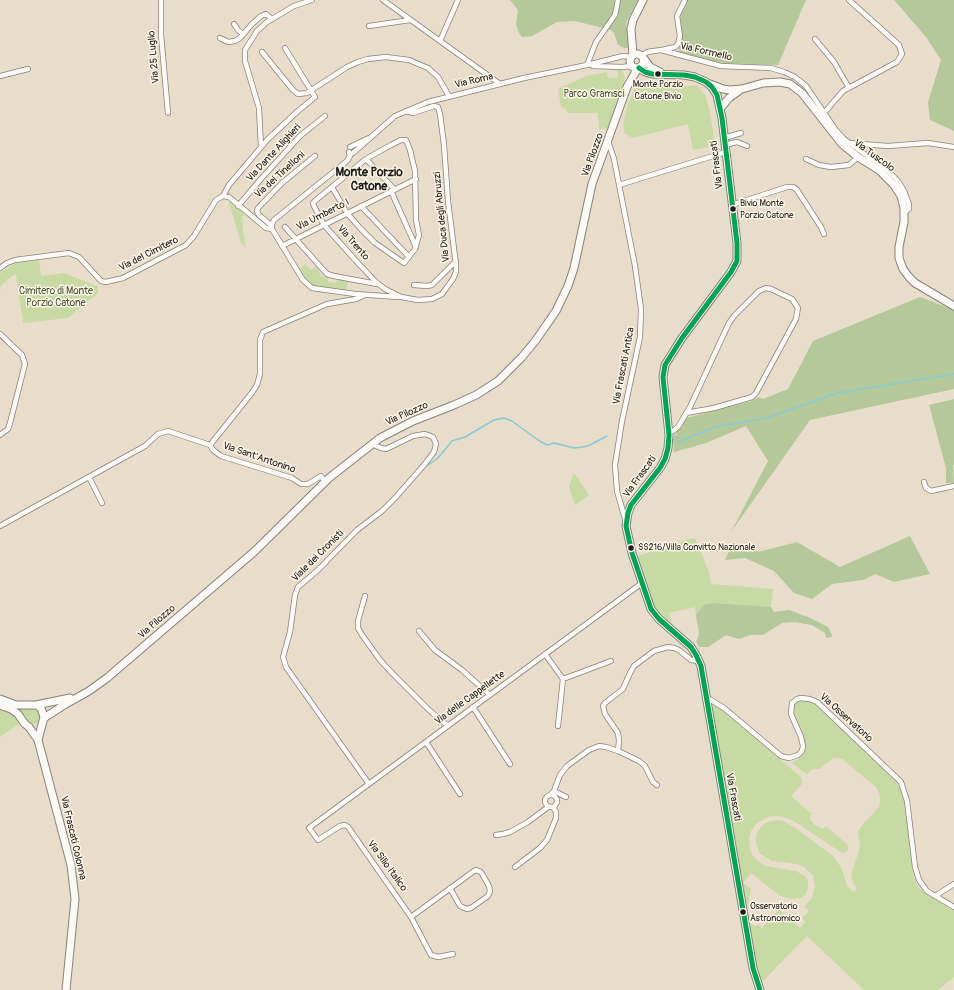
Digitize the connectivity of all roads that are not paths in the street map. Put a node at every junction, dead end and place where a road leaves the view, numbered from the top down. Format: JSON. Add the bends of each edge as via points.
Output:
{"nodes":[{"id":1,"x":161,"y":0,"type":"edge"},
{"id":2,"x":293,"y":0,"type":"edge"},
{"id":3,"x":312,"y":0,"type":"edge"},
{"id":4,"x":383,"y":0,"type":"edge"},
{"id":5,"x":458,"y":0,"type":"edge"},
{"id":6,"x":618,"y":0,"type":"edge"},
{"id":7,"x":643,"y":0,"type":"edge"},
{"id":8,"x":685,"y":0,"type":"edge"},
{"id":9,"x":849,"y":0,"type":"edge"},
{"id":10,"x":296,"y":5,"type":"junction"},
{"id":11,"x":272,"y":19,"type":"junction"},
{"id":12,"x":410,"y":20,"type":"junction"},
{"id":13,"x":234,"y":24,"type":"dead end"},
{"id":14,"x":370,"y":26,"type":"dead end"},
{"id":15,"x":243,"y":34,"type":"junction"},
{"id":16,"x":220,"y":38,"type":"dead end"},
{"id":17,"x":815,"y":39,"type":"dead end"},
{"id":18,"x":440,"y":41,"type":"junction"},
{"id":19,"x":285,"y":48,"type":"dead end"},
{"id":20,"x":660,"y":50,"type":"junction"},
{"id":21,"x":262,"y":52,"type":"dead end"},
{"id":22,"x":638,"y":56,"type":"junction"},
{"id":23,"x":587,"y":65,"type":"junction"},
{"id":24,"x":635,"y":67,"type":"junction"},
{"id":25,"x":28,"y":70,"type":"dead end"},
{"id":26,"x":672,"y":75,"type":"junction"},
{"id":27,"x":0,"y":76,"type":"edge"},
{"id":28,"x":500,"y":84,"type":"junction"},
{"id":29,"x":710,"y":84,"type":"junction"},
{"id":30,"x":849,"y":88,"type":"junction"},
{"id":31,"x":742,"y":89,"type":"junction"},
{"id":32,"x":311,"y":90,"type":"junction"},
{"id":33,"x":449,"y":96,"type":"junction"},
{"id":34,"x":720,"y":109,"type":"junction"},
{"id":35,"x":406,"y":111,"type":"junction"},
{"id":36,"x":168,"y":113,"type":"dead end"},
{"id":37,"x":824,"y":113,"type":"junction"},
{"id":38,"x":325,"y":116,"type":"dead end"},
{"id":39,"x":741,"y":133,"type":"dead end"},
{"id":40,"x":608,"y":141,"type":"junction"},
{"id":41,"x":848,"y":142,"type":"junction"},
{"id":42,"x":725,"y":145,"type":"junction"},
{"id":43,"x":747,"y":146,"type":"dead end"},
{"id":44,"x":261,"y":147,"type":"junction"},
{"id":45,"x":954,"y":147,"type":"edge"},
{"id":46,"x":315,"y":156,"type":"dead end"},
{"id":47,"x":858,"y":157,"type":"junction"},
{"id":48,"x":366,"y":159,"type":"junction"},
{"id":49,"x":806,"y":159,"type":"dead end"},
{"id":50,"x":416,"y":179,"type":"junction"},
{"id":51,"x":619,"y":185,"type":"junction"},
{"id":52,"x":332,"y":188,"type":"junction"},
{"id":53,"x":393,"y":190,"type":"junction"},
{"id":54,"x":223,"y":196,"type":"junction"},
{"id":55,"x":732,"y":205,"type":"junction"},
{"id":56,"x":238,"y":206,"type":"junction"},
{"id":57,"x":361,"y":206,"type":"junction"},
{"id":58,"x":904,"y":213,"type":"junction"},
{"id":59,"x":347,"y":214,"type":"junction"},
{"id":60,"x":324,"y":225,"type":"junction"},
{"id":61,"x":272,"y":227,"type":"junction"},
{"id":62,"x":285,"y":227,"type":"dead end"},
{"id":63,"x":824,"y":234,"type":"dead end"},
{"id":64,"x":295,"y":239,"type":"junction"},
{"id":65,"x":282,"y":246,"type":"junction"},
{"id":66,"x":416,"y":247,"type":"junction"},
{"id":67,"x":409,"y":257,"type":"junction"},
{"id":68,"x":456,"y":261,"type":"junction"},
{"id":69,"x":0,"y":268,"type":"edge"},
{"id":70,"x":379,"y":284,"type":"junction"},
{"id":71,"x":414,"y":285,"type":"dead end"},
{"id":72,"x":385,"y":289,"type":"joint"},
{"id":73,"x":364,"y":295,"type":"junction"},
{"id":74,"x":401,"y":297,"type":"junction"},
{"id":75,"x":954,"y":306,"type":"edge"},
{"id":76,"x":0,"y":334,"type":"edge"},
{"id":77,"x":686,"y":414,"type":"junction"},
{"id":78,"x":669,"y":432,"type":"junction"},
{"id":79,"x":0,"y":435,"type":"edge"},
{"id":80,"x":372,"y":444,"type":"junction"},
{"id":81,"x":210,"y":445,"type":"junction"},
{"id":82,"x":89,"y":477,"type":"junction"},
{"id":83,"x":325,"y":481,"type":"junction"},
{"id":84,"x":924,"y":482,"type":"dead end"},
{"id":85,"x":954,"y":486,"type":"edge"},
{"id":86,"x":102,"y":503,"type":"dead end"},
{"id":87,"x":626,"y":523,"type":"junction"},
{"id":88,"x":0,"y":526,"type":"edge"},
{"id":89,"x":642,"y":583,"type":"junction"},
{"id":90,"x":365,"y":596,"type":"dead end"},
{"id":91,"x":419,"y":631,"type":"dead end"},
{"id":92,"x":546,"y":654,"type":"junction"},
{"id":93,"x":611,"y":661,"type":"dead end"},
{"id":94,"x":699,"y":661,"type":"junction"},
{"id":95,"x":563,"y":679,"type":"junction"},
{"id":96,"x":86,"y":693,"type":"junction"},
{"id":97,"x":490,"y":695,"type":"junction"},
{"id":98,"x":706,"y":697,"type":"junction"},
{"id":99,"x":0,"y":700,"type":"edge"},
{"id":100,"x":0,"y":705,"type":"edge"},
{"id":101,"x":36,"y":705,"type":"junction"},
{"id":102,"x":473,"y":707,"type":"junction"},
{"id":103,"x":42,"y":721,"type":"junction"},
{"id":104,"x":448,"y":726,"type":"junction"},
{"id":105,"x":558,"y":726,"type":"dead end"},
{"id":106,"x":29,"y":727,"type":"junction"},
{"id":107,"x":38,"y":740,"type":"junction"},
{"id":108,"x":426,"y":742,"type":"junction"},
{"id":109,"x":618,"y":751,"type":"junction"},
{"id":110,"x":510,"y":764,"type":"dead end"},
{"id":111,"x":369,"y":784,"type":"junction"},
{"id":112,"x":657,"y":785,"type":"dead end"},
{"id":113,"x":553,"y":793,"type":"junction"},
{"id":114,"x":460,"y":794,"type":"dead end"},
{"id":115,"x":566,"y":797,"type":"dead end"},
{"id":116,"x":550,"y":807,"type":"junction"},
{"id":117,"x":309,"y":828,"type":"joint"},
{"id":118,"x":496,"y":835,"type":"dead end"},
{"id":119,"x":515,"y":866,"type":"dead end"},
{"id":120,"x":954,"y":884,"type":"edge"},
{"id":121,"x":450,"y":888,"type":"junction"},
{"id":122,"x":935,"y":896,"type":"junction"},
{"id":123,"x":954,"y":907,"type":"edge"},
{"id":124,"x":411,"y":917,"type":"junction"},
{"id":125,"x":453,"y":954,"type":"dead end"},
{"id":126,"x":66,"y":990,"type":"edge"},
{"id":127,"x":760,"y":990,"type":"edge"}],
"edges":[{"from":1,"to":36,"type":"street","name":"Via 25 Luglio","via":[[161,48]]},
{"from":2,"to":10,"type":"street"},
{"from":3,"to":10,"type":"street"},
{"from":4,"to":12,"type":"street"},
{"from":5,"to":18,"type":"street"},
{"from":6,"to":23,"type":"street","via":[[615,15],[596,42]]},
{"from":7,"to":22,"type":"main road","via":[[632,24]]},
{"from":8,"to":20,"type":"street","via":[[677,16],[679,41],[676,46]]},
{"from":9,"to":30,"type":"street","via":[[900,45],[902,52],[897,62]]},
{"from":10,"to":11,"type":"street"},
{"from":11,"to":15,"type":"street","via":[[268,15],[263,15]]},
{"from":11,"to":44,"type":"street","via":[[257,31],[245,48],[244,54],[259,105]]},
{"from":12,"to":14,"type":"street"},
{"from":12,"to":18,"type":"street"},
{"from":13,"to":15,"type":"street"},
{"from":15,"to":16,"type":"street","via":[[238,40],[230,42]]},
{"from":17,"to":30,"type":"street","via":[[832,59]]},
{"from":18,"to":28,"type":"street"},
{"from":19,"to":32,"type":"street"},
{"from":20,"to":22,"type":"street"},
{"from":20,"to":37,"type":"street","name":"Via Formello","via":[[722,66],[767,67],[784,72],[806,86]]},
{"from":21,"to":32,"type":"street","via":[[294,91],[302,94]]},
{"from":22,"to":23,"type":"street","via":[[623,56]]},
{"from":22,"to":24,"type":"main road","via":[[630,61]]},
{"from":22,"to":24,"type":"main road","via":[[644,63]]},
{"from":22,"to":26,"type":"main road","via":[[653,69]]},
{"from":23,"to":24,"type":"street"},
{"from":23,"to":28,"type":"street","name":"Via Roma"},
{"from":24,"to":26,"type":"main road","via":[[652,74]]},
{"from":24,"to":40,"type":"main road","name":"Via Pilozzo"},
{"from":25,"to":27,"type":"street"},
{"from":26,"to":29,"type":"main road","via":[[691,76]]},
{"from":28,"to":33,"type":"street","name":"Via Roma"},
{"from":29,"to":31,"type":"main road","via":[[723,89]]},
{"from":29,"to":34,"type":"main road","name":"Via Frascati","via":[[717,95]]},
{"from":30,"to":37,"type":"street","via":[[842,92]]},
{"from":31,"to":34,"type":"main road","via":[[729,98]]},
{"from":31,"to":47,"type":"main road","name":"Via Tuscolo","via":[[768,82],[790,84],[807,99],[834,136]]},
{"from":32,"to":33,"type":"street","via":[[354,64],[368,59],[389,57],[409,60],[428,68],[438,77]]},
{"from":32,"to":44,"type":"street","via":[[314,98]]},
{"from":33,"to":35,"type":"street","name":"Via Roma"},
{"from":34,"to":42,"type":"main road","name":"Via Frascati"},
{"from":35,"to":61,"type":"street","name":"Via Roma","via":[[351,151],[347,161],[274,220]]},
{"from":35,"to":68,"type":"street","name":"Via Duca degli Abruzzi","via":[[413,113],[434,106],[439,110]]},
{"from":37,"to":41,"type":"street","name":"Via Formello"},
{"from":38,"to":56,"type":"street","name":"Via Dante Alighieri","via":[[302,134]]},
{"from":39,"to":42,"type":"street"},
{"from":40,"to":51,"type":"street","name":"Via Frascati Antica"},
{"from":40,"to":80,"type":"main road","name":"Via Pilozzo","via":[[591,189],[568,286],[556,311],[531,347],[506,373],[482,392],[396,429]]},
{"from":41,"to":45,"type":"street","via":[[892,146],[928,143]]},
{"from":41,"to":58,"type":"street","name":"Via Formello","via":[[898,181],[909,204],[909,209]]},
{"from":42,"to":43,"type":"street","via":[[737,142]]},
{"from":42,"to":51,"type":"street"},
{"from":42,"to":55,"type":"main road","name":"Via Frascati"},
{"from":44,"to":54,"type":"street"},
{"from":46,"to":61,"type":"street","name":"Via dei Tinelloni","via":[[279,186],[258,208],[259,215]]},
{"from":47,"to":49,"type":"street","via":[[849,165],[830,167]]},
{"from":47,"to":58,"type":"main road","name":"Via Tuscolo","via":[[891,180],[901,196]]},
{"from":48,"to":50,"type":"street","via":[[386,147],[405,140],[408,142]]},
{"from":48,"to":52,"type":"street"},
{"from":48,"to":53,"type":"street"},
{"from":50,"to":53,"type":"street","name":"Via Umberto I"},
{"from":50,"to":66,"type":"street","via":[[416,220],[419,236]]},
{"from":51,"to":87,"type":"street","name":"Via Frascati Antica","via":[[637,279],[641,317],[640,339],[615,463],[618,491]]},
{"from":52,"to":59,"type":"street"},
{"from":52,"to":60,"type":"street","name":"Via Trento","via":[[313,204]]},
{"from":53,"to":57,"type":"street","name":"Via Umberto I"},
{"from":53,"to":66,"type":"street"},
{"from":54,"to":56,"type":"street"},
{"from":54,"to":69,"type":"street","name":"Via del Cimitero","via":[[216,200],[186,245],[123,278],[100,281],[79,257],[69,253],[15,260]]},
{"from":55,"to":63,"type":"street","via":[[793,187]]},
{"from":55,"to":78,"type":"main road","name":"Via Frascati","via":[[738,249],[735,267],[679,342],[664,368]]},
{"from":56,"to":61,"type":"street","via":[[266,228]]},
{"from":57,"to":59,"type":"street","name":"Via Umberto I"},
{"from":57,"to":67,"type":"street"},
{"from":58,"to":75,"type":"main road","name":"Via Tuscolo","via":[[899,247],[903,269],[911,280]]},
{"from":59,"to":60,"type":"street","name":"Via Umberto I"},
{"from":59,"to":67,"type":"street","via":[[375,243],[404,263]]},
{"from":60,"to":64,"type":"street","name":"Via Umberto I"},
{"from":60,"to":70,"type":"street","name":"Via Trento"},
{"from":61,"to":65,"type":"street"},
{"from":62,"to":64,"type":"street"},
{"from":64,"to":65,"type":"street","name":"Via Umberto I"},
{"from":64,"to":70,"type":"street","via":[[326,274]]},
{"from":65,"to":73,"type":"street","via":[[303,280],[311,287]]},
{"from":66,"to":67,"type":"street"},
{"from":68,"to":71,"type":"street","via":[[432,285]]},
{"from":68,"to":74,"type":"street","name":"Via Duca degli Abruzzi","via":[[453,279],[440,296],[423,300]]},
{"from":70,"to":72,"type":"street","name":"Via Trento"},
{"from":72,"to":74,"type":"street","name":"Via Duca degli Abruzzi"},
{"from":73,"to":74,"type":"street"},
{"from":73,"to":81,"type":"street","name":"Via Sant'Antonino","via":[[327,304],[263,332],[260,340],[260,376],[257,385]]},
{"from":76,"to":79,"type":"street","via":[[22,355],[25,364],[11,422],[8,429]]},
{"from":77,"to":77,"type":"street","via":[[734,316],[759,291],[766,288],[792,299],[798,308],[796,319],[752,398]]},
{"from":77,"to":78,"type":"street","via":[[678,427]]},
{"from":78,"to":87,"type":"main road","name":"Via Frascati","via":[[664,461],[632,505]]},
{"from":80,"to":83,"type":"main road","name":"Via Pilozzo"},
{"from":80,"to":111,"type":"street","name":"Viale dei Cronisti","via":[[386,449],[413,436],[425,434],[433,437],[436,445],[424,465],[395,498],[357,530],[298,587],[283,657],[286,667]]},
{"from":81,"to":82,"type":"street","via":[[168,431],[158,434],[145,446]]},
{"from":81,"to":83,"type":"street","name":"Via Sant'Antonino","via":[[221,456],[292,478],[303,485],[322,476]]},
{"from":82,"to":86,"type":"street"},
{"from":82,"to":88,"type":"street"},
{"from":83,"to":96,"type":"main road","name":"Via Pilozzo","via":[[255,551],[107,678]]},
{"from":84,"to":85,"type":"street","via":[[926,488],[931,491]]},
{"from":87,"to":89,"type":"main road","name":"Via Frascati","via":[[630,547]]},
{"from":89,"to":92,"type":"street","name":"Via delle Cappellette"},
{"from":89,"to":94,"type":"main road","name":"Via Frascati","via":[[654,613],[689,644]]},
{"from":90,"to":104,"type":"street","via":[[358,621],[362,635],[393,674]]},
{"from":91,"to":97,"type":"street","via":[[435,650]]},
{"from":92,"to":95,"type":"street"},
{"from":92,"to":97,"type":"street","name":"Via delle Cappellette"},
{"from":93,"to":95,"type":"street"},
{"from":94,"to":98,"type":"main road","name":"Via Frascati"},
{"from":94,"to":109,"type":"street","via":[[691,660],[680,650],[668,647],[654,651],[634,666],[623,689],[604,706],[605,714],[618,733]]},
{"from":95,"to":105,"type":"street"},
{"from":96,"to":101,"type":"main road","name":"Via Pilozzo"},
{"from":96,"to":103,"type":"main road","name":"Via Pilozzo"},
{"from":97,"to":102,"type":"street","name":"Via delle Cappellette"},
{"from":98,"to":122,"type":"street","name":"Via Osservatorio","via":[[724,708],[781,756],[789,758],[798,755],[803,746],[791,714],[792,703],[797,698],[817,702],[901,782],[908,804],[916,872],[924,888]]},
{"from":98,"to":127,"type":"main road","name":"Via Frascati","via":[[753,968]]},
{"from":99,"to":101,"type":"main road","via":[[16,705]]},
{"from":100,"to":106,"type":"main road","name":"Via Frascati Colonna","via":[[16,712]]},
{"from":101,"to":103,"type":"main road","via":[[42,709]]},
{"from":102,"to":104,"type":"street","name":"Via delle Cappellette"},
{"from":102,"to":110,"type":"street"},
{"from":103,"to":106,"type":"main road","via":[[36,727]]},
{"from":103,"to":107,"type":"main road","name":"Via Frascati Colonna"},
{"from":104,"to":108,"type":"street","name":"Via delle Cappellette"},
{"from":106,"to":107,"type":"main road","name":"Via Frascati Colonna"},
{"from":107,"to":126,"type":"main road","name":"Via Frascati Colonna","via":[[74,878]]},
{"from":108,"to":111,"type":"street","name":"Via delle Cappellette"},
{"from":108,"to":114,"type":"street"},
{"from":109,"to":112,"type":"street","via":[[642,763]]},
{"from":109,"to":113,"type":"street","via":[[601,746],[589,750],[565,768]]},
{"from":111,"to":117,"type":"street","name":"Via delle Cappellette"},
{"from":113,"to":115,"type":"street"},
{"from":113,"to":116,"type":"street","via":[[557,800],[556,804]]},
{"from":113,"to":116,"type":"street","via":[[544,800]]},
{"from":116,"to":118,"type":"street","via":[[510,832]]},
{"from":116,"to":119,"type":"street","via":[[556,811],[556,817],[547,840]]},
{"from":117,"to":124,"type":"street","name":"Via Silio Italico","via":[[318,840],[341,826],[348,827]]},
{"from":120,"to":122,"type":"street"},
{"from":121,"to":121,"type":"street","via":[[461,907],[467,909],[488,896],[490,889],[478,870]]},
{"from":121,"to":124,"type":"street"},
{"from":122,"to":123,"type":"street","name":"Via Osservatorio"},
{"from":124,"to":125,"type":"street","via":[[431,955],[438,957]]}]}
